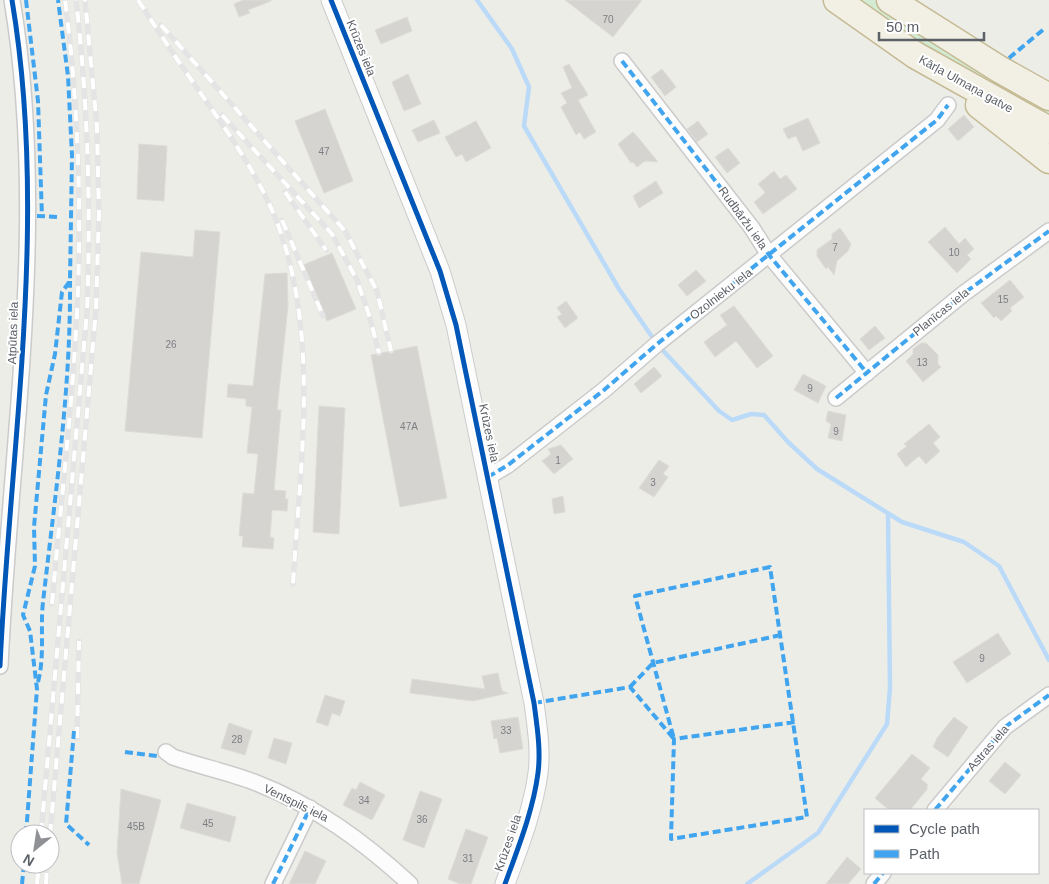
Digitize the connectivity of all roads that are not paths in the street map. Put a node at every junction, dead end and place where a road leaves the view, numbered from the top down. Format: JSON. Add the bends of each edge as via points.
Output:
{"nodes":[{"id":1,"x":12,"y":0,"type":"edge"},
{"id":2,"x":331,"y":0,"type":"edge"},
{"id":3,"x":836,"y":0,"type":"edge"},
{"id":4,"x":890,"y":0,"type":"edge"},
{"id":5,"x":915,"y":55,"type":"junction"},
{"id":6,"x":622,"y":61,"type":"dead end"},
{"id":7,"x":1049,"y":97,"type":"edge"},
{"id":8,"x":948,"y":105,"type":"dead end"},
{"id":9,"x":1049,"y":130,"type":"edge"},
{"id":10,"x":1049,"y":160,"type":"edge"},
{"id":11,"x":1049,"y":231,"type":"edge"},
{"id":12,"x":769,"y":255,"type":"junction"},
{"id":13,"x":867,"y":373,"type":"junction"},
{"id":14,"x":836,"y":398,"type":"dead end"},
{"id":15,"x":488,"y":477,"type":"junction"},
{"id":16,"x":0,"y":666,"type":"edge"},
{"id":17,"x":1049,"y":695,"type":"edge"},
{"id":18,"x":166,"y":752,"type":"dead end"},
{"id":19,"x":310,"y":808,"type":"junction"},
{"id":20,"x":936,"y":809,"type":"edge"},
{"id":21,"x":882,"y":874,"type":"edge"},
{"id":22,"x":273,"y":884,"type":"edge"},
{"id":23,"x":410,"y":884,"type":"edge"},
{"id":24,"x":505,"y":884,"type":"edge"},
{"id":25,"x":874,"y":884,"type":"edge"}],
"edges":[{"from":1,"to":16,"type":"street","name":"Atpūtas iela","via":[[25,121],[26,239],[22,368]]},
{"from":2,"to":15,"type":"street","name":"Krūzes iela","via":[[440,271],[456,325]]},
{"from":3,"to":5,"type":"highway","name":"Kārļa Ulmaņa gatve"},
{"from":4,"to":7,"type":"highway"},
{"from":5,"to":9,"type":"highway","name":"Kārļa Ulmaņa gatve"},
{"from":5,"to":10,"type":"highway"},
{"from":6,"to":12,"type":"street","name":"Rudbāržu iela","via":[[752,228]]},
{"from":8,"to":12,"type":"street","name":"Ozolnieku iela","via":[[937,120]]},
{"from":11,"to":13,"type":"street","name":"Planīcas iela","via":[[970,289]]},
{"from":12,"to":13,"type":"street","name":"Rudbāržu iela"},
{"from":12,"to":15,"type":"street","name":"Ozolnieku iela","via":[[604,390]]},
{"from":13,"to":14,"type":"street","name":"Planīcas iela"},
{"from":15,"to":24,"type":"street","name":"Krūzes iela","via":[[539,743],[535,793]]},
{"from":17,"to":20,"type":"street","name":"Astras iela","via":[[1004,727]]},
{"from":18,"to":19,"type":"street","name":"Ventspils iela","via":[[254,782]]},
{"from":19,"to":22,"type":"street"},
{"from":19,"to":23,"type":"street","name":"Ventspils iela","via":[[352,834]]},
{"from":21,"to":25,"type":"street"}]}
